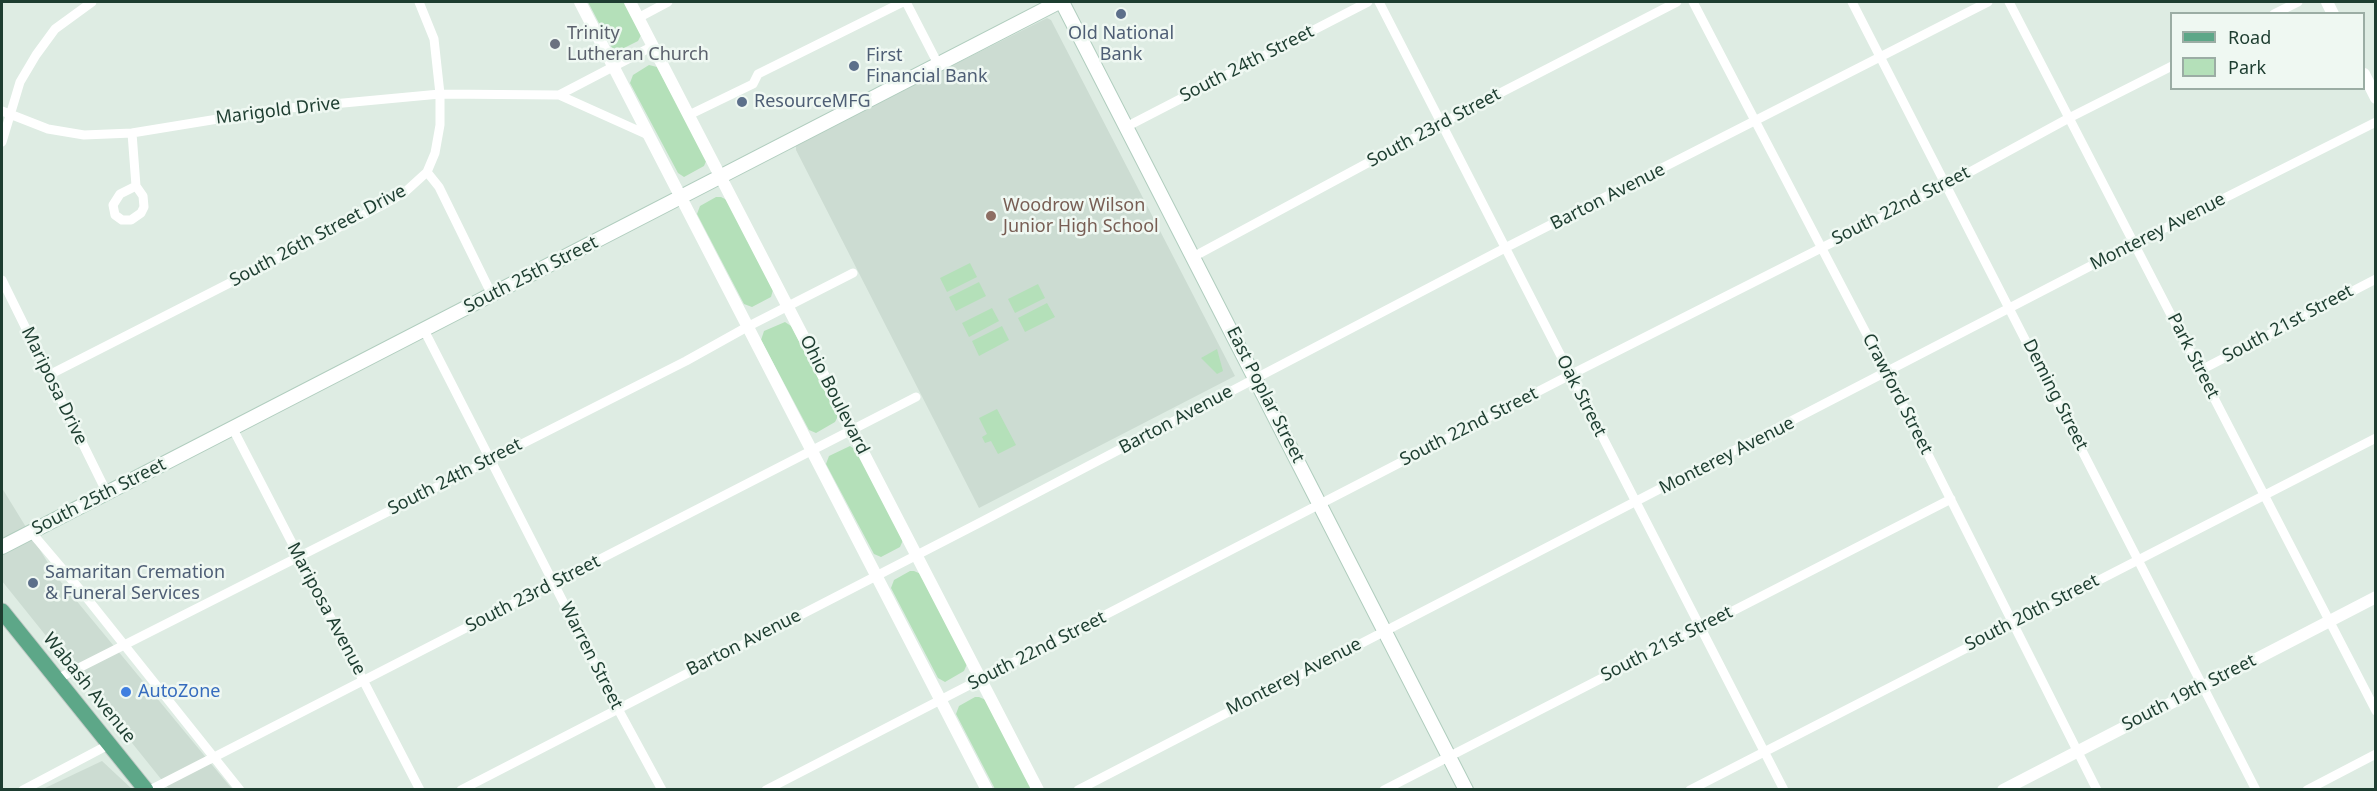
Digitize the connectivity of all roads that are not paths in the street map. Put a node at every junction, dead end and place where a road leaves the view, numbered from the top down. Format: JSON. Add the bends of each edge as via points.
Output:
{"nodes":[{"id":1,"x":92,"y":2,"type":"edge"},
{"id":2,"x":419,"y":2,"type":"edge"},
{"id":3,"x":580,"y":2,"type":"edge"},
{"id":4,"x":630,"y":2,"type":"edge"},
{"id":5,"x":668,"y":2,"type":"edge"},
{"id":6,"x":904,"y":2,"type":"edge"},
{"id":7,"x":1060,"y":2,"type":"edge"},
{"id":8,"x":1368,"y":2,"type":"edge"},
{"id":9,"x":1379,"y":2,"type":"edge"},
{"id":10,"x":1677,"y":2,"type":"edge"},
{"id":11,"x":1693,"y":2,"type":"edge"},
{"id":12,"x":1852,"y":2,"type":"edge"},
{"id":13,"x":1988,"y":2,"type":"edge"},
{"id":14,"x":2009,"y":2,"type":"edge"},
{"id":15,"x":2298,"y":2,"type":"edge"},
{"id":16,"x":2278,"y":12,"type":"edge"},
{"id":17,"x":638,"y":18,"type":"junction"},
{"id":18,"x":653,"y":46,"type":"junction"},
{"id":19,"x":1882,"y":57,"type":"junction"},
{"id":20,"x":938,"y":64,"type":"junction"},
{"id":21,"x":613,"y":67,"type":"junction"},
{"id":22,"x":2170,"y":67,"type":"edge"},
{"id":23,"x":2365,"y":76,"type":"edge"},
{"id":24,"x":440,"y":94,"type":"junction"},
{"id":25,"x":559,"y":95,"type":"junction"},
{"id":26,"x":2376,"y":98,"type":"edge"},
{"id":27,"x":6,"y":113,"type":"edge"},
{"id":28,"x":689,"y":116,"type":"junction"},
{"id":29,"x":2069,"y":118,"type":"junction"},
{"id":30,"x":1756,"y":121,"type":"junction"},
{"id":31,"x":2376,"y":122,"type":"edge"},
{"id":32,"x":1440,"y":124,"type":"junction"},
{"id":33,"x":1125,"y":127,"type":"junction"},
{"id":34,"x":132,"y":133,"type":"junction"},
{"id":35,"x":648,"y":135,"type":"junction"},
{"id":36,"x":2,"y":142,"type":"edge"},
{"id":37,"x":427,"y":172,"type":"junction"},
{"id":38,"x":720,"y":177,"type":"junction"},
{"id":39,"x":1946,"y":185,"type":"junction"},
{"id":40,"x":136,"y":186,"type":"dead end"},
{"id":41,"x":681,"y":198,"type":"junction"},
{"id":42,"x":2135,"y":243,"type":"junction"},
{"id":43,"x":1821,"y":247,"type":"junction"},
{"id":44,"x":1505,"y":248,"type":"junction"},
{"id":45,"x":1193,"y":256,"type":"junction"},
{"id":46,"x":853,"y":273,"type":"dead end"},
{"id":47,"x":2376,"y":279,"type":"edge"},
{"id":48,"x":2,"y":280,"type":"edge"},
{"id":49,"x":492,"y":295,"type":"junction"},
{"id":50,"x":788,"y":306,"type":"junction"},
{"id":51,"x":2011,"y":309,"type":"junction"},
{"id":52,"x":747,"y":327,"type":"junction"},
{"id":53,"x":424,"y":330,"type":"junction"},
{"id":54,"x":2201,"y":370,"type":"junction"},
{"id":55,"x":1887,"y":373,"type":"junction"},
{"id":56,"x":49,"y":375,"type":"junction"},
{"id":57,"x":1570,"y":375,"type":"junction"},
{"id":58,"x":1256,"y":378,"type":"junction"},
{"id":59,"x":916,"y":397,"type":"dead end"},
{"id":60,"x":233,"y":429,"type":"junction"},
{"id":61,"x":852,"y":430,"type":"junction"},
{"id":62,"x":2376,"y":438,"type":"edge"},
{"id":63,"x":812,"y":452,"type":"junction"},
{"id":64,"x":490,"y":459,"type":"junction"},
{"id":65,"x":107,"y":493,"type":"junction"},
{"id":66,"x":2264,"y":495,"type":"junction"},
{"id":67,"x":1951,"y":499,"type":"junction"},
{"id":68,"x":1636,"y":502,"type":"junction"},
{"id":69,"x":1321,"y":503,"type":"junction"},
{"id":70,"x":31,"y":532,"type":"junction"},
{"id":71,"x":2,"y":547,"type":"edge"},
{"id":72,"x":917,"y":555,"type":"junction"},
{"id":73,"x":299,"y":556,"type":"junction"},
{"id":74,"x":2138,"y":560,"type":"junction"},
{"id":75,"x":876,"y":576,"type":"junction"},
{"id":76,"x":553,"y":583,"type":"junction"},
{"id":77,"x":2376,"y":597,"type":"edge"},
{"id":78,"x":2,"y":610,"type":"edge"},
{"id":79,"x":2329,"y":621,"type":"junction"},
{"id":80,"x":2012,"y":623,"type":"junction"},
{"id":81,"x":1700,"y":627,"type":"junction"},
{"id":82,"x":1386,"y":630,"type":"junction"},
{"id":83,"x":123,"y":645,"type":"junction"},
{"id":84,"x":57,"y":679,"type":"junction"},
{"id":85,"x":981,"y":680,"type":"junction"},
{"id":86,"x":364,"y":681,"type":"junction"},
{"id":87,"x":2204,"y":685,"type":"junction"},
{"id":88,"x":942,"y":700,"type":"junction"},
{"id":89,"x":618,"y":709,"type":"junction"},
{"id":90,"x":2376,"y":711,"type":"edge"},
{"id":91,"x":110,"y":744,"type":"junction"},
{"id":92,"x":1764,"y":751,"type":"junction"},
{"id":93,"x":2077,"y":752,"type":"junction"},
{"id":94,"x":2376,"y":754,"type":"edge"},
{"id":95,"x":1449,"y":756,"type":"junction"},
{"id":96,"x":213,"y":757,"type":"junction"},
{"id":97,"x":30,"y":788,"type":"edge"},
{"id":98,"x":148,"y":789,"type":"edge"},
{"id":99,"x":240,"y":789,"type":"edge"},
{"id":100,"x":420,"y":789,"type":"edge"},
{"id":101,"x":461,"y":789,"type":"edge"},
{"id":102,"x":662,"y":789,"type":"edge"},
{"id":103,"x":766,"y":789,"type":"edge"},
{"id":104,"x":987,"y":789,"type":"edge"},
{"id":105,"x":1038,"y":789,"type":"edge"},
{"id":106,"x":1078,"y":789,"type":"edge"},
{"id":107,"x":1384,"y":789,"type":"edge"},
{"id":108,"x":1466,"y":789,"type":"edge"},
{"id":109,"x":1690,"y":789,"type":"edge"},
{"id":110,"x":1784,"y":789,"type":"edge"},
{"id":111,"x":2003,"y":789,"type":"edge"},
{"id":112,"x":2097,"y":789,"type":"edge"},
{"id":113,"x":2256,"y":789,"type":"edge"},
{"id":114,"x":2307,"y":789,"type":"edge"}],
"edges":[{"from":1,"to":27,"type":"street","via":[[55,29],[20,81]]},
{"from":2,"to":24,"type":"street","name":"South 26th Street Drive","via":[[434,39]]},
{"from":3,"to":21,"type":"street"},
{"from":4,"to":17,"type":"street","name":"Ohio Boulevard"},
{"from":5,"to":17,"type":"street"},
{"from":6,"to":20,"type":"street"},
{"from":6,"to":28,"type":"street","via":[[758,74],[753,84]]},
{"from":7,"to":20,"type":"main road","name":"South 25th Street"},
{"from":7,"to":33,"type":"main road","name":"East Poplar Street"},
{"from":8,"to":33,"type":"street","name":"South 24th Street"},
{"from":9,"to":32,"type":"street","name":"Oak Street"},
{"from":10,"to":32,"type":"street","name":"South 23rd Street"},
{"from":11,"to":30,"type":"street","name":"Crawford Street"},
{"from":12,"to":19,"type":"street","name":"Deming Street"},
{"from":13,"to":19,"type":"street","name":"Barton Avenue"},
{"from":14,"to":29,"type":"street","name":"Park Street"},
{"from":15,"to":16,"type":"street"},
{"from":17,"to":18,"type":"street","name":"Ohio Boulevard"},
{"from":18,"to":21,"type":"street","name":"Marigold Drive"},
{"from":18,"to":28,"type":"street","name":"Ohio Boulevard"},
{"from":19,"to":30,"type":"street","name":"Barton Avenue"},
{"from":19,"to":39,"type":"street","name":"Deming Street"},
{"from":20,"to":38,"type":"main road","name":"South 25th Street"},
{"from":21,"to":25,"type":"street","name":"Marigold Drive"},
{"from":21,"to":35,"type":"street"},
{"from":22,"to":29,"type":"street","name":"South 22nd Street"},
{"from":23,"to":26,"type":"street"},
{"from":24,"to":25,"type":"street","name":"Marigold Drive"},
{"from":24,"to":34,"type":"street","name":"Marigold Drive","via":[[279,109]]},
{"from":24,"to":37,"type":"street","name":"South 26th Street Drive","via":[[440,125]]},
{"from":25,"to":35,"type":"street","name":"Marigold Drive"},
{"from":27,"to":34,"type":"street","name":"Marigold Drive","via":[[48,129],[84,135]]},
{"from":27,"to":36,"type":"street"},
{"from":28,"to":38,"type":"street","name":"Ohio Boulevard"},
{"from":29,"to":39,"type":"street","name":"South 22nd Street"},
{"from":29,"to":42,"type":"street","name":"Park Street"},
{"from":30,"to":43,"type":"street","name":"Crawford Street"},
{"from":30,"to":44,"type":"street","name":"Barton Avenue"},
{"from":31,"to":42,"type":"street","name":"Monterey Avenue"},
{"from":32,"to":44,"type":"street","name":"Oak Street"},
{"from":32,"to":45,"type":"street","name":"South 23rd Street"},
{"from":33,"to":45,"type":"main road","name":"East Poplar Street"},
{"from":34,"to":40,"type":"street"},
{"from":35,"to":41,"type":"street"},
{"from":37,"to":49,"type":"street","via":[[439,187]]},
{"from":37,"to":56,"type":"street","name":"South 26th Street Drive","via":[[405,192],[381,206]]},
{"from":38,"to":41,"type":"main road","name":"South 25th Street"},
{"from":38,"to":50,"type":"street","name":"Ohio Boulevard"},
{"from":39,"to":43,"type":"street","name":"South 22nd Street"},
{"from":39,"to":51,"type":"street","name":"Deming Street"},
{"from":41,"to":49,"type":"main road","name":"South 25th Street"},
{"from":41,"to":52,"type":"street"},
{"from":42,"to":51,"type":"street","name":"Monterey Avenue"},
{"from":42,"to":54,"type":"street","name":"Park Street"},
{"from":43,"to":55,"type":"street","name":"Crawford Street"},
{"from":43,"to":57,"type":"street","name":"South 22nd Street"},
{"from":44,"to":57,"type":"street","name":"Oak Street"},
{"from":44,"to":58,"type":"street","name":"Barton Avenue"},
{"from":45,"to":58,"type":"main road","name":"East Poplar Street"},
{"from":46,"to":50,"type":"street","name":"South 24th Street"},
{"from":47,"to":54,"type":"street","name":"South 21st Street"},
{"from":48,"to":56,"type":"street","name":"Mariposa Drive"},
{"from":49,"to":53,"type":"main road","name":"South 25th Street"},
{"from":50,"to":52,"type":"street","name":"South 24th Street"},
{"from":50,"to":61,"type":"street","name":"Ohio Boulevard"},
{"from":51,"to":55,"type":"street","name":"Monterey Avenue"},
{"from":51,"to":74,"type":"street","name":"Deming Street"},
{"from":52,"to":63,"type":"street"},
{"from":52,"to":64,"type":"street","name":"South 24th Street"},
{"from":53,"to":60,"type":"main road","name":"South 25th Street"},
{"from":53,"to":64,"type":"street","name":"Warren Street"},
{"from":54,"to":66,"type":"street","name":"Park Street"},
{"from":55,"to":67,"type":"street","name":"Crawford Street"},
{"from":55,"to":68,"type":"street","name":"Monterey Avenue"},
{"from":56,"to":65,"type":"street","name":"Mariposa Drive"},
{"from":57,"to":68,"type":"street","name":"Oak Street"},
{"from":57,"to":69,"type":"street","name":"South 22nd Street"},
{"from":58,"to":69,"type":"main road","name":"East Poplar Street"},
{"from":58,"to":72,"type":"street","name":"Barton Avenue"},
{"from":59,"to":61,"type":"street","name":"South 23rd Street"},
{"from":60,"to":65,"type":"main road","name":"South 25th Street"},
{"from":60,"to":73,"type":"street","name":"Mariposa Avenue"},
{"from":61,"to":63,"type":"street","name":"South 23rd Street"},
{"from":61,"to":72,"type":"street","name":"Ohio Boulevard"},
{"from":62,"to":66,"type":"street","name":"South 20th Street"},
{"from":63,"to":75,"type":"street"},
{"from":63,"to":76,"type":"street","name":"South 23rd Street"},
{"from":64,"to":73,"type":"street","name":"South 24th Street"},
{"from":64,"to":76,"type":"street","name":"Warren Street"},
{"from":65,"to":70,"type":"main road","name":"South 25th Street"},
{"from":66,"to":74,"type":"street","name":"South 20th Street"},
{"from":66,"to":79,"type":"street","name":"Park Street"},
{"from":67,"to":80,"type":"street","name":"Crawford Street"},
{"from":67,"to":81,"type":"street","name":"South 21st Street"},
{"from":68,"to":81,"type":"street","name":"Oak Street"},
{"from":68,"to":82,"type":"street","name":"Monterey Avenue"},
{"from":69,"to":82,"type":"main road","name":"East Poplar Street"},
{"from":69,"to":85,"type":"street","name":"South 22nd Street"},
{"from":70,"to":71,"type":"main road","name":"South 25th Street"},
{"from":70,"to":83,"type":"street"},
{"from":72,"to":75,"type":"street","name":"Barton Avenue"},
{"from":72,"to":85,"type":"street","name":"Ohio Boulevard"},
{"from":73,"to":83,"type":"street","name":"South 24th Street"},
{"from":73,"to":86,"type":"street","name":"Mariposa Avenue"},
{"from":74,"to":80,"type":"street","name":"South 20th Street"},
{"from":74,"to":87,"type":"street","name":"Deming Street"},
{"from":75,"to":88,"type":"street"},
{"from":75,"to":89,"type":"street","name":"Barton Avenue"},
{"from":76,"to":86,"type":"street","name":"South 23rd Street"},
{"from":76,"to":89,"type":"street","name":"Warren Street"},
{"from":77,"to":79,"type":"street","name":"South 19th Street"},
{"from":78,"to":84,"type":"main road","name":"Wabash Avenue"},
{"from":79,"to":87,"type":"street","name":"South 19th Street"},
{"from":79,"to":90,"type":"street","name":"Park Street"},
{"from":80,"to":92,"type":"street","name":"South 20th Street"},
{"from":80,"to":93,"type":"street","name":"Crawford Street"},
{"from":81,"to":92,"type":"street","name":"Oak Street"},
{"from":81,"to":95,"type":"street","name":"South 21st Street"},
{"from":82,"to":95,"type":"main road","name":"East Poplar Street"},
{"from":82,"to":106,"type":"street","name":"Monterey Avenue"},
{"from":83,"to":84,"type":"street","name":"South 24th Street"},
{"from":83,"to":96,"type":"street"},
{"from":84,"to":91,"type":"main road","name":"Wabash Avenue"},
{"from":85,"to":88,"type":"street","name":"South 22nd Street"},
{"from":85,"to":105,"type":"street","name":"Ohio Boulevard"},
{"from":86,"to":96,"type":"street","name":"South 23rd Street"},
{"from":86,"to":100,"type":"street","name":"Mariposa Avenue"},
{"from":87,"to":93,"type":"street","name":"South 19th Street"},
{"from":87,"to":113,"type":"street","name":"Deming Street"},
{"from":88,"to":103,"type":"street","name":"South 22nd Street"},
{"from":88,"to":104,"type":"street"},
{"from":89,"to":101,"type":"street","name":"Barton Avenue"},
{"from":89,"to":102,"type":"street","name":"Warren Street"},
{"from":91,"to":97,"type":"street"},
{"from":91,"to":98,"type":"main road","name":"Wabash Avenue"},
{"from":92,"to":109,"type":"street","name":"South 20th Street"},
{"from":92,"to":110,"type":"street","name":"Oak Street"},
{"from":93,"to":111,"type":"street","name":"South 19th Street"},
{"from":93,"to":112,"type":"street","name":"Crawford Street"},
{"from":94,"to":114,"type":"street"},
{"from":95,"to":107,"type":"street","name":"South 21st Street"},
{"from":95,"to":108,"type":"main road","name":"East Poplar Street"},
{"from":96,"to":98,"type":"street","name":"South 23rd Street"},
{"from":96,"to":99,"type":"street"}]}
